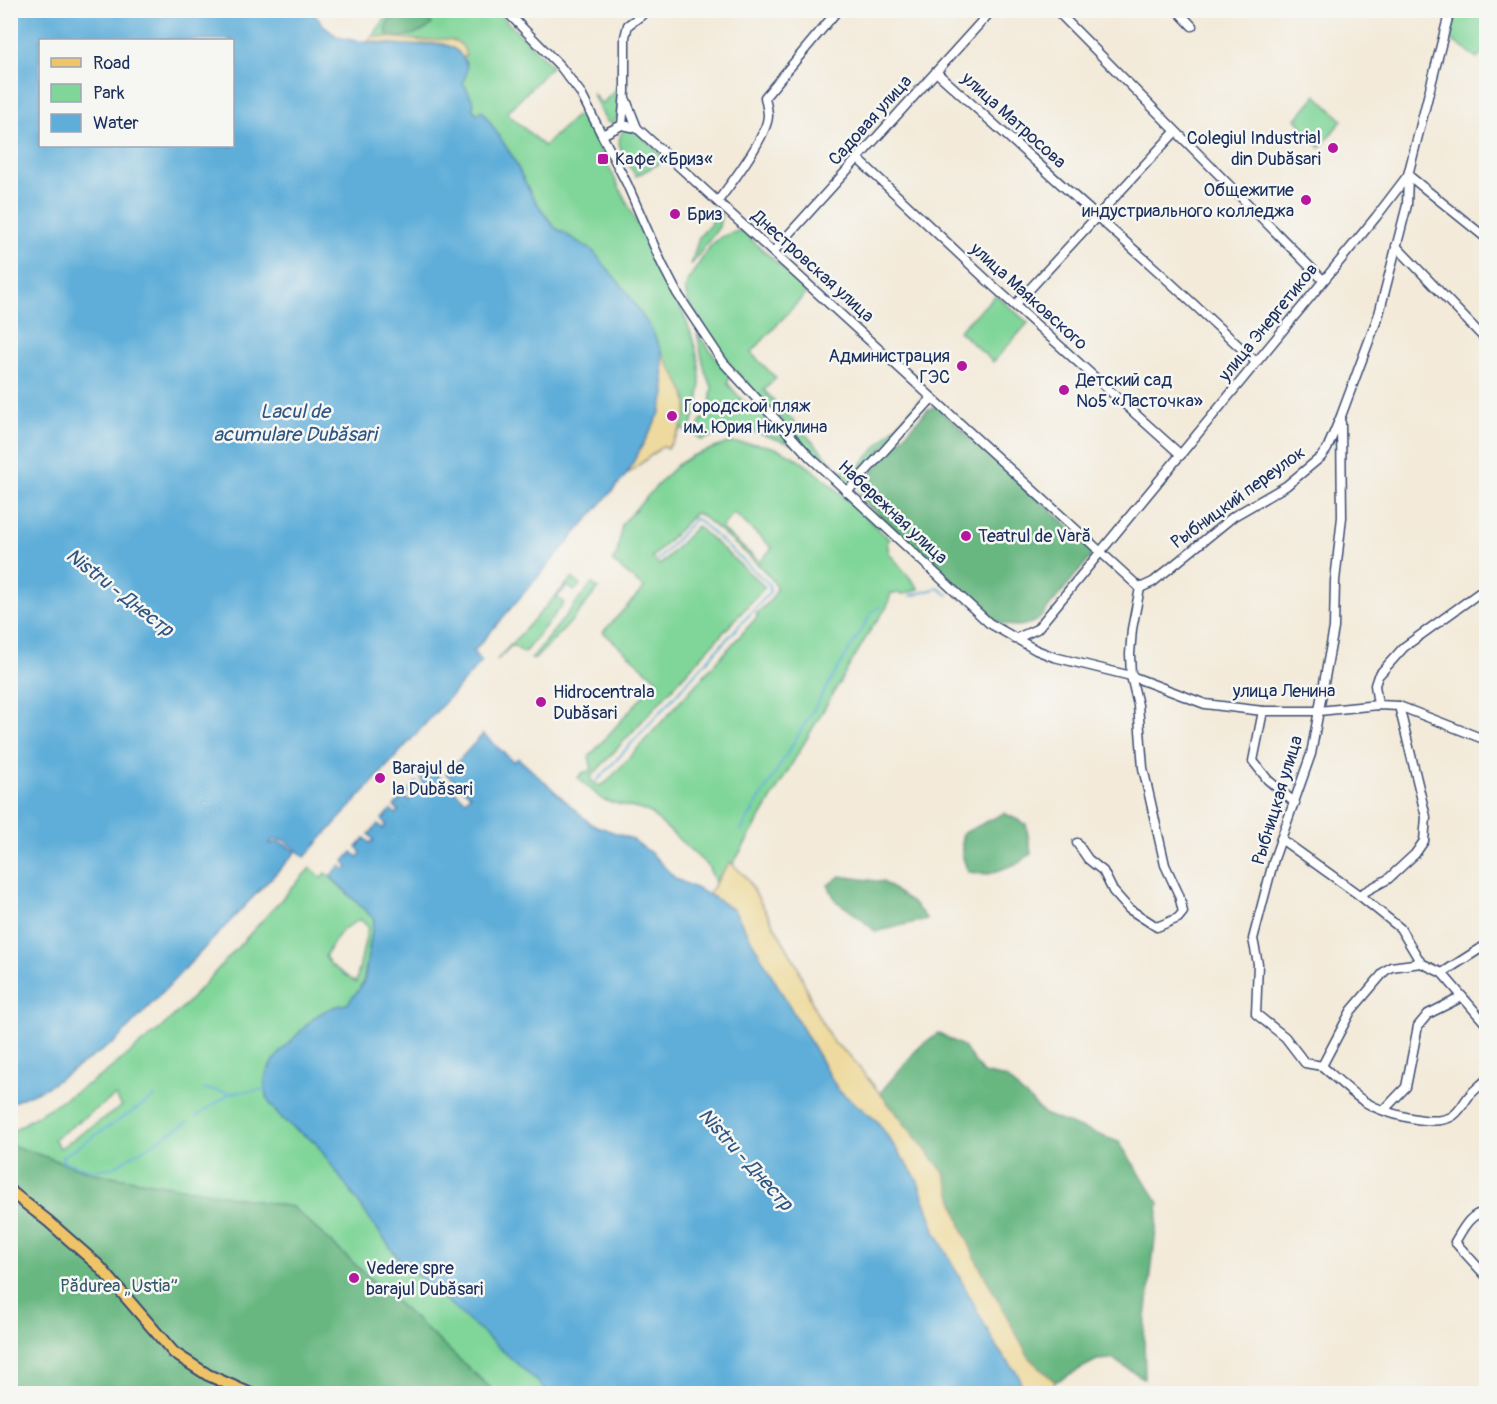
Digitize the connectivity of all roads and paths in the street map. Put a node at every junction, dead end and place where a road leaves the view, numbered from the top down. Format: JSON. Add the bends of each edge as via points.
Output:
{"nodes":[{"id":1,"x":505,"y":10,"type":"edge"},
{"id":2,"x":649,"y":10,"type":"edge"},
{"id":3,"x":838,"y":10,"type":"edge"},
{"id":4,"x":992,"y":10,"type":"edge"},
{"id":5,"x":1056,"y":10,"type":"edge"},
{"id":6,"x":1177,"y":10,"type":"edge"},
{"id":7,"x":1450,"y":10,"type":"edge"},
{"id":8,"x":1192,"y":26,"type":"dead end"},
{"id":9,"x":936,"y":72,"type":"junction"},
{"id":10,"x":625,"y":97,"type":"junction"},
{"id":11,"x":622,"y":125,"type":"junction"},
{"id":12,"x":637,"y":128,"type":"junction"},
{"id":13,"x":1175,"y":132,"type":"junction"},
{"id":14,"x":602,"y":135,"type":"junction"},
{"id":15,"x":857,"y":158,"type":"junction"},
{"id":16,"x":1408,"y":175,"type":"junction"},
{"id":17,"x":718,"y":201,"type":"junction"},
{"id":18,"x":1098,"y":217,"type":"junction"},
{"id":19,"x":1486,"y":238,"type":"edge"},
{"id":20,"x":1396,"y":246,"type":"junction"},
{"id":21,"x":773,"y":252,"type":"junction"},
{"id":22,"x":1323,"y":280,"type":"junction"},
{"id":23,"x":1015,"y":305,"type":"junction"},
{"id":24,"x":1486,"y":340,"type":"edge"},
{"id":25,"x":1256,"y":362,"type":"junction"},
{"id":26,"x":932,"y":398,"type":"junction"},
{"id":27,"x":1341,"y":416,"type":"junction"},
{"id":28,"x":1181,"y":455,"type":"junction"},
{"id":29,"x":848,"y":492,"type":"junction"},
{"id":30,"x":1101,"y":552,"type":"junction"},
{"id":31,"x":1140,"y":588,"type":"junction"},
{"id":32,"x":1486,"y":588,"type":"edge"},
{"id":33,"x":1015,"y":639,"type":"junction"},
{"id":34,"x":1131,"y":676,"type":"junction"},
{"id":35,"x":1378,"y":705,"type":"junction"},
{"id":36,"x":1399,"y":706,"type":"junction"},
{"id":37,"x":1263,"y":711,"type":"junction"},
{"id":38,"x":1319,"y":711,"type":"junction"},
{"id":39,"x":1486,"y":740,"type":"edge"},
{"id":40,"x":1295,"y":803,"type":"junction"},
{"id":41,"x":1281,"y":839,"type":"junction"},
{"id":42,"x":1077,"y":843,"type":"dead end"},
{"id":43,"x":1359,"y":895,"type":"junction"},
{"id":44,"x":1486,"y":945,"type":"edge"},
{"id":45,"x":1421,"y":963,"type":"junction"},
{"id":46,"x":1442,"y":973,"type":"junction"},
{"id":47,"x":1461,"y":997,"type":"junction"},
{"id":48,"x":1486,"y":1024,"type":"edge"},
{"id":49,"x":1322,"y":1066,"type":"junction"},
{"id":50,"x":1486,"y":1080,"type":"edge"},
{"id":51,"x":1384,"y":1110,"type":"junction"},
{"id":52,"x":10,"y":1191,"type":"edge"},
{"id":53,"x":1486,"y":1212,"type":"edge"},
{"id":54,"x":1486,"y":1276,"type":"edge"},
{"id":55,"x":251,"y":1394,"type":"edge"}],
"edges":[{"from":1,"to":14,"type":"street","name":"Набережная улица","via":[[570,78]]},
{"from":2,"to":10,"type":"street","via":[[628,25]]},
{"from":3,"to":17,"type":"street","via":[[765,97],[768,117],[764,128]]},
{"from":4,"to":9,"type":"street","name":"Садовая улица"},
{"from":5,"to":13,"type":"street"},
{"from":6,"to":8,"type":"street"},
{"from":7,"to":16,"type":"street","name":"улица Энергетиков"},
{"from":9,"to":15,"type":"street","name":"Садовая улица"},
{"from":9,"to":18,"type":"street","name":"улица Матросова"},
{"from":10,"to":11,"type":"street"},
{"from":10,"to":12,"type":"street"},
{"from":11,"to":12,"type":"street"},
{"from":11,"to":14,"type":"street"},
{"from":12,"to":17,"type":"street","name":"Днестровская улица"},
{"from":13,"to":18,"type":"street"},
{"from":13,"to":22,"type":"street"},
{"from":14,"to":29,"type":"street","name":"Набережная улица","via":[[676,293],[711,345],[810,457]]},
{"from":15,"to":21,"type":"street","name":"Садовая улица"},
{"from":15,"to":23,"type":"street","name":"улица Маяковского"},
{"from":16,"to":19,"type":"street"},
{"from":16,"to":20,"type":"street","name":"Рыбницкий переулок","via":[[1407,205]]},
{"from":16,"to":22,"type":"street","name":"улица Энергетиков"},
{"from":17,"to":21,"type":"street","name":"Днестровская улица"},
{"from":18,"to":23,"type":"street"},
{"from":18,"to":25,"type":"street","name":"улица Матросова"},
{"from":20,"to":24,"type":"street"},
{"from":20,"to":27,"type":"street","name":"Рыбницкий переулок","via":[[1378,314]]},
{"from":21,"to":26,"type":"street","name":"Днестровская улица"},
{"from":22,"to":25,"type":"street","name":"улица Энергетиков"},
{"from":23,"to":28,"type":"street","name":"улица Маяковского"},
{"from":25,"to":28,"type":"street","name":"улица Энергетиков"},
{"from":26,"to":29,"type":"street"},
{"from":26,"to":30,"type":"street","name":"Днестровская улица"},
{"from":27,"to":31,"type":"street","name":"Рыбницкий переулок","via":[[1327,450],[1310,467],[1234,516],[1153,582]]},
{"from":27,"to":38,"type":"street","name":"Рыбницкая улица","via":[[1342,517],[1334,628]]},
{"from":28,"to":30,"type":"street","name":"улица Энергетиков"},
{"from":29,"to":33,"type":"street","name":"Набережная улица","via":[[967,605]]},
{"from":30,"to":31,"type":"street","name":"Днестровская улица"},
{"from":30,"to":33,"type":"street","name":"улица Энергетиков","via":[[1037,629]]},
{"from":31,"to":34,"type":"street","via":[[1132,629]]},
{"from":32,"to":35,"type":"street","via":[[1404,647],[1378,676]]},
{"from":33,"to":34,"type":"street","name":"улица Ленина","via":[[1054,657]]},
{"from":34,"to":37,"type":"street","name":"улица Ленина","via":[[1205,704]]},
{"from":34,"to":42,"type":"street","via":[[1154,825],[1183,908],[1178,918],[1157,927],[1129,909],[1113,891],[1103,870],[1088,859]]},
{"from":35,"to":36,"type":"street","name":"улица Ленина"},
{"from":35,"to":38,"type":"street","name":"улица Ленина"},
{"from":36,"to":39,"type":"street","name":"улица Ленина"},
{"from":36,"to":43,"type":"street","via":[[1426,817],[1424,841],[1388,879]]},
{"from":37,"to":38,"type":"street","name":"улица Ленина"},
{"from":37,"to":40,"type":"street","via":[[1252,761]]},
{"from":38,"to":40,"type":"street","name":"Рыбницкая улица","via":[[1311,754]]},
{"from":40,"to":41,"type":"street","name":"Рыбницкая улица"},
{"from":41,"to":43,"type":"street"},
{"from":41,"to":49,"type":"street","name":"Рыбницкая улица","via":[[1253,939],[1258,964],[1255,1010],[1285,1037],[1305,1064]]},
{"from":43,"to":45,"type":"street","via":[[1400,928]]},
{"from":44,"to":46,"type":"street"},
{"from":45,"to":46,"type":"street"},
{"from":45,"to":49,"type":"street","via":[[1385,971],[1351,1011]]},
{"from":46,"to":47,"type":"street"},
{"from":47,"to":48,"type":"street"},
{"from":47,"to":51,"type":"street","via":[[1428,1014],[1418,1026],[1406,1087]]},
{"from":49,"to":51,"type":"street","via":[[1366,1102]]},
{"from":50,"to":51,"type":"street","via":[[1452,1117],[1424,1120]]},
{"from":52,"to":55,"type":"main road","via":[[99,1266],[174,1353],[208,1375]]},
{"from":53,"to":54,"type":"street","via":[[1479,1212],[1468,1221],[1455,1242]]}]}
